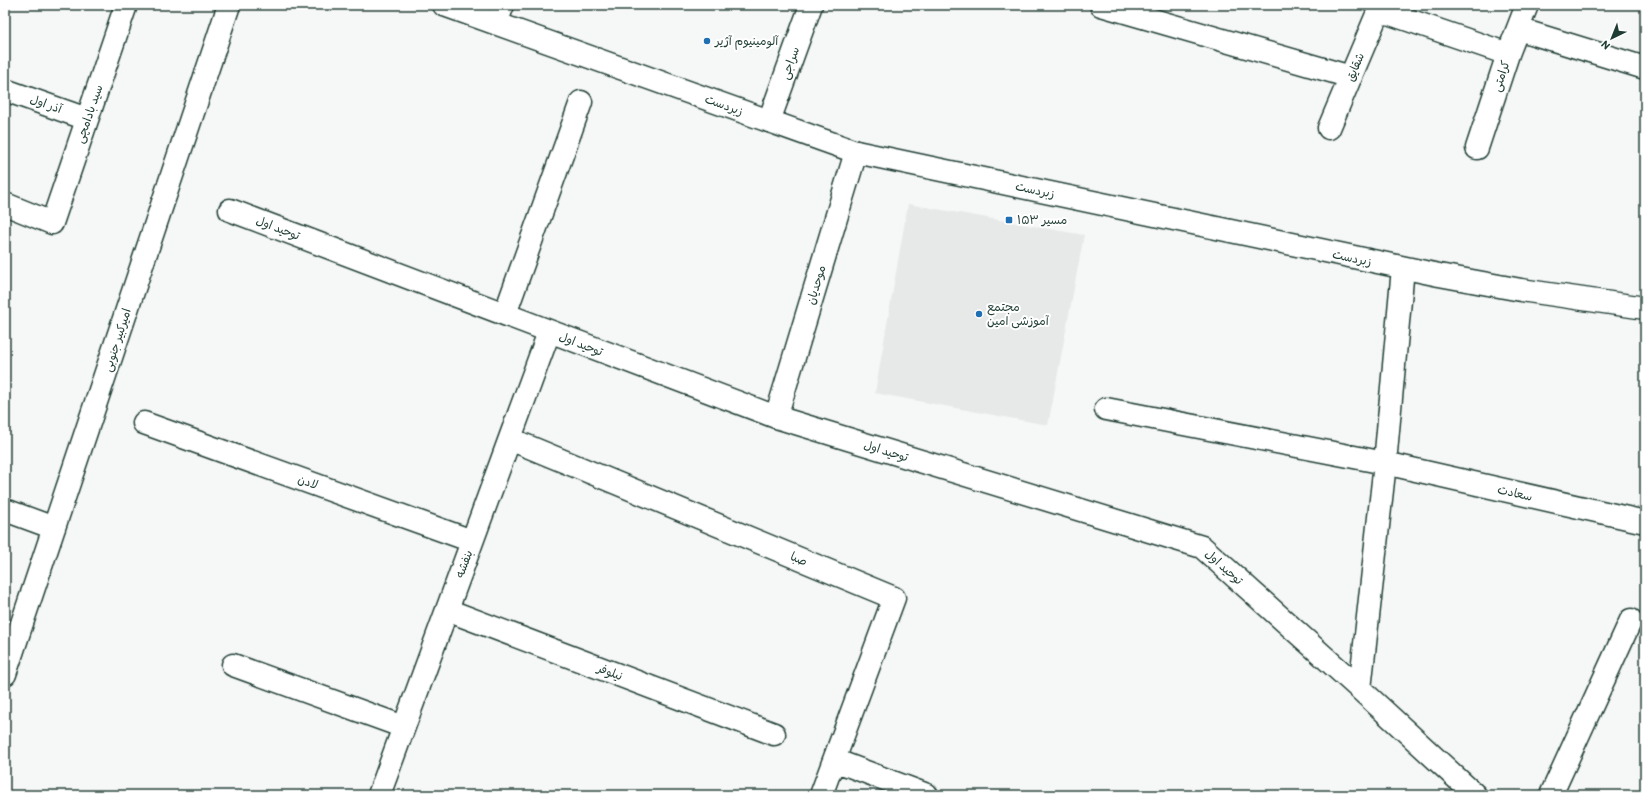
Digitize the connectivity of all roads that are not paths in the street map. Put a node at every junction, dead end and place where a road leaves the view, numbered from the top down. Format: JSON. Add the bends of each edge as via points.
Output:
{"nodes":[{"id":1,"x":126,"y":5,"type":"edge"},
{"id":2,"x":229,"y":5,"type":"edge"},
{"id":3,"x":444,"y":5,"type":"edge"},
{"id":4,"x":811,"y":5,"type":"edge"},
{"id":5,"x":1527,"y":5,"type":"edge"},
{"id":6,"x":1101,"y":6,"type":"edge"},
{"id":7,"x":1380,"y":8,"type":"edge"},
{"id":8,"x":499,"y":14,"type":"edge"},
{"id":9,"x":1518,"y":29,"type":"junction"},
{"id":10,"x":1508,"y":54,"type":"junction"},
{"id":11,"x":1645,"y":68,"type":"edge"},
{"id":12,"x":1351,"y":77,"type":"junction"},
{"id":13,"x":5,"y":90,"type":"edge"},
{"id":14,"x":581,"y":102,"type":"dead end"},
{"id":15,"x":87,"y":119,"type":"junction"},
{"id":16,"x":768,"y":121,"type":"junction"},
{"id":17,"x":1329,"y":128,"type":"dead end"},
{"id":18,"x":1478,"y":148,"type":"dead end"},
{"id":19,"x":856,"y":152,"type":"junction"},
{"id":20,"x":5,"y":204,"type":"edge"},
{"id":21,"x":230,"y":210,"type":"dead end"},
{"id":22,"x":1403,"y":268,"type":"junction"},
{"id":23,"x":1645,"y":308,"type":"edge"},
{"id":24,"x":505,"y":314,"type":"junction"},
{"id":25,"x":549,"y":332,"type":"junction"},
{"id":26,"x":1106,"y":409,"type":"dead end"},
{"id":27,"x":776,"y":417,"type":"junction"},
{"id":28,"x":144,"y":423,"type":"dead end"},
{"id":29,"x":510,"y":439,"type":"junction"},
{"id":30,"x":1384,"y":463,"type":"junction"},
{"id":31,"x":5,"y":510,"type":"edge"},
{"id":32,"x":1645,"y":522,"type":"edge"},
{"id":33,"x":54,"y":528,"type":"junction"},
{"id":34,"x":472,"y":541,"type":"junction"},
{"id":35,"x":447,"y":610,"type":"junction"},
{"id":36,"x":1631,"y":620,"type":"dead end"},
{"id":37,"x":233,"y":664,"type":"dead end"},
{"id":38,"x":5,"y":674,"type":"edge"},
{"id":39,"x":1360,"y":689,"type":"junction"},
{"id":40,"x":404,"y":727,"type":"junction"},
{"id":41,"x":774,"y":734,"type":"dead end"},
{"id":42,"x":834,"y":760,"type":"junction"},
{"id":43,"x":379,"y":795,"type":"edge"},
{"id":44,"x":821,"y":795,"type":"edge"},
{"id":45,"x":927,"y":795,"type":"edge"},
{"id":46,"x":1475,"y":795,"type":"edge"},
{"id":47,"x":1551,"y":795,"type":"edge"}],
"edges":[{"from":1,"to":15,"type":"street","name":"سید بادامچی"},
{"from":2,"to":33,"type":"street","name":"امیرکبیر جنوبی"},
{"from":3,"to":8,"type":"street","name":"زبردست"},
{"from":4,"to":16,"type":"street","name":"سراجی"},
{"from":5,"to":9,"type":"street","name":"کرامتی"},
{"from":6,"to":12,"type":"street"},
{"from":7,"to":10,"type":"street"},
{"from":7,"to":12,"type":"street","name":"شقایق"},
{"from":8,"to":16,"type":"street","name":"زبردست"},
{"from":9,"to":10,"type":"street","name":"کرامتی"},
{"from":9,"to":11,"type":"street"},
{"from":10,"to":18,"type":"street","name":"کرامتی"},
{"from":12,"to":17,"type":"street","name":"شقایق"},
{"from":13,"to":15,"type":"street","name":"آذر اول"},
{"from":14,"to":24,"type":"street"},
{"from":15,"to":20,"type":"street","name":"سید بادامچی","via":[[52,223]]},
{"from":16,"to":19,"type":"street","name":"زبردست"},
{"from":19,"to":22,"type":"street","name":"زبردست"},
{"from":19,"to":27,"type":"street","name":"موحدیان"},
{"from":21,"to":24,"type":"street","name":"توحید اول"},
{"from":22,"to":23,"type":"street","name":"زبردست","via":[[1520,290]]},
{"from":22,"to":30,"type":"street"},
{"from":24,"to":25,"type":"street","name":"توحید اول"},
{"from":25,"to":27,"type":"street","name":"توحید اول"},
{"from":25,"to":29,"type":"street","name":"بنفشه"},
{"from":26,"to":30,"type":"street","name":"سعادت"},
{"from":27,"to":39,"type":"street","name":"توحید اول","via":[[1202,547]]},
{"from":28,"to":34,"type":"street","name":"لادن"},
{"from":29,"to":34,"type":"street","name":"بنفشه"},
{"from":29,"to":42,"type":"street","name":"صبا","via":[[894,598]]},
{"from":30,"to":32,"type":"street","name":"سعادت"},
{"from":30,"to":39,"type":"street"},
{"from":31,"to":33,"type":"street"},
{"from":33,"to":38,"type":"street","name":"امیرکبیر جنوبی"},
{"from":34,"to":35,"type":"street","name":"بنفشه"},
{"from":35,"to":40,"type":"street","name":"بنفشه"},
{"from":35,"to":41,"type":"street","name":"نیلوفر"},
{"from":36,"to":47,"type":"street"},
{"from":37,"to":40,"type":"street"},
{"from":39,"to":46,"type":"street","name":"توحید اول"},
{"from":40,"to":43,"type":"street","name":"بنفشه"},
{"from":42,"to":44,"type":"street","name":"صبا"},
{"from":42,"to":45,"type":"street"}]}
